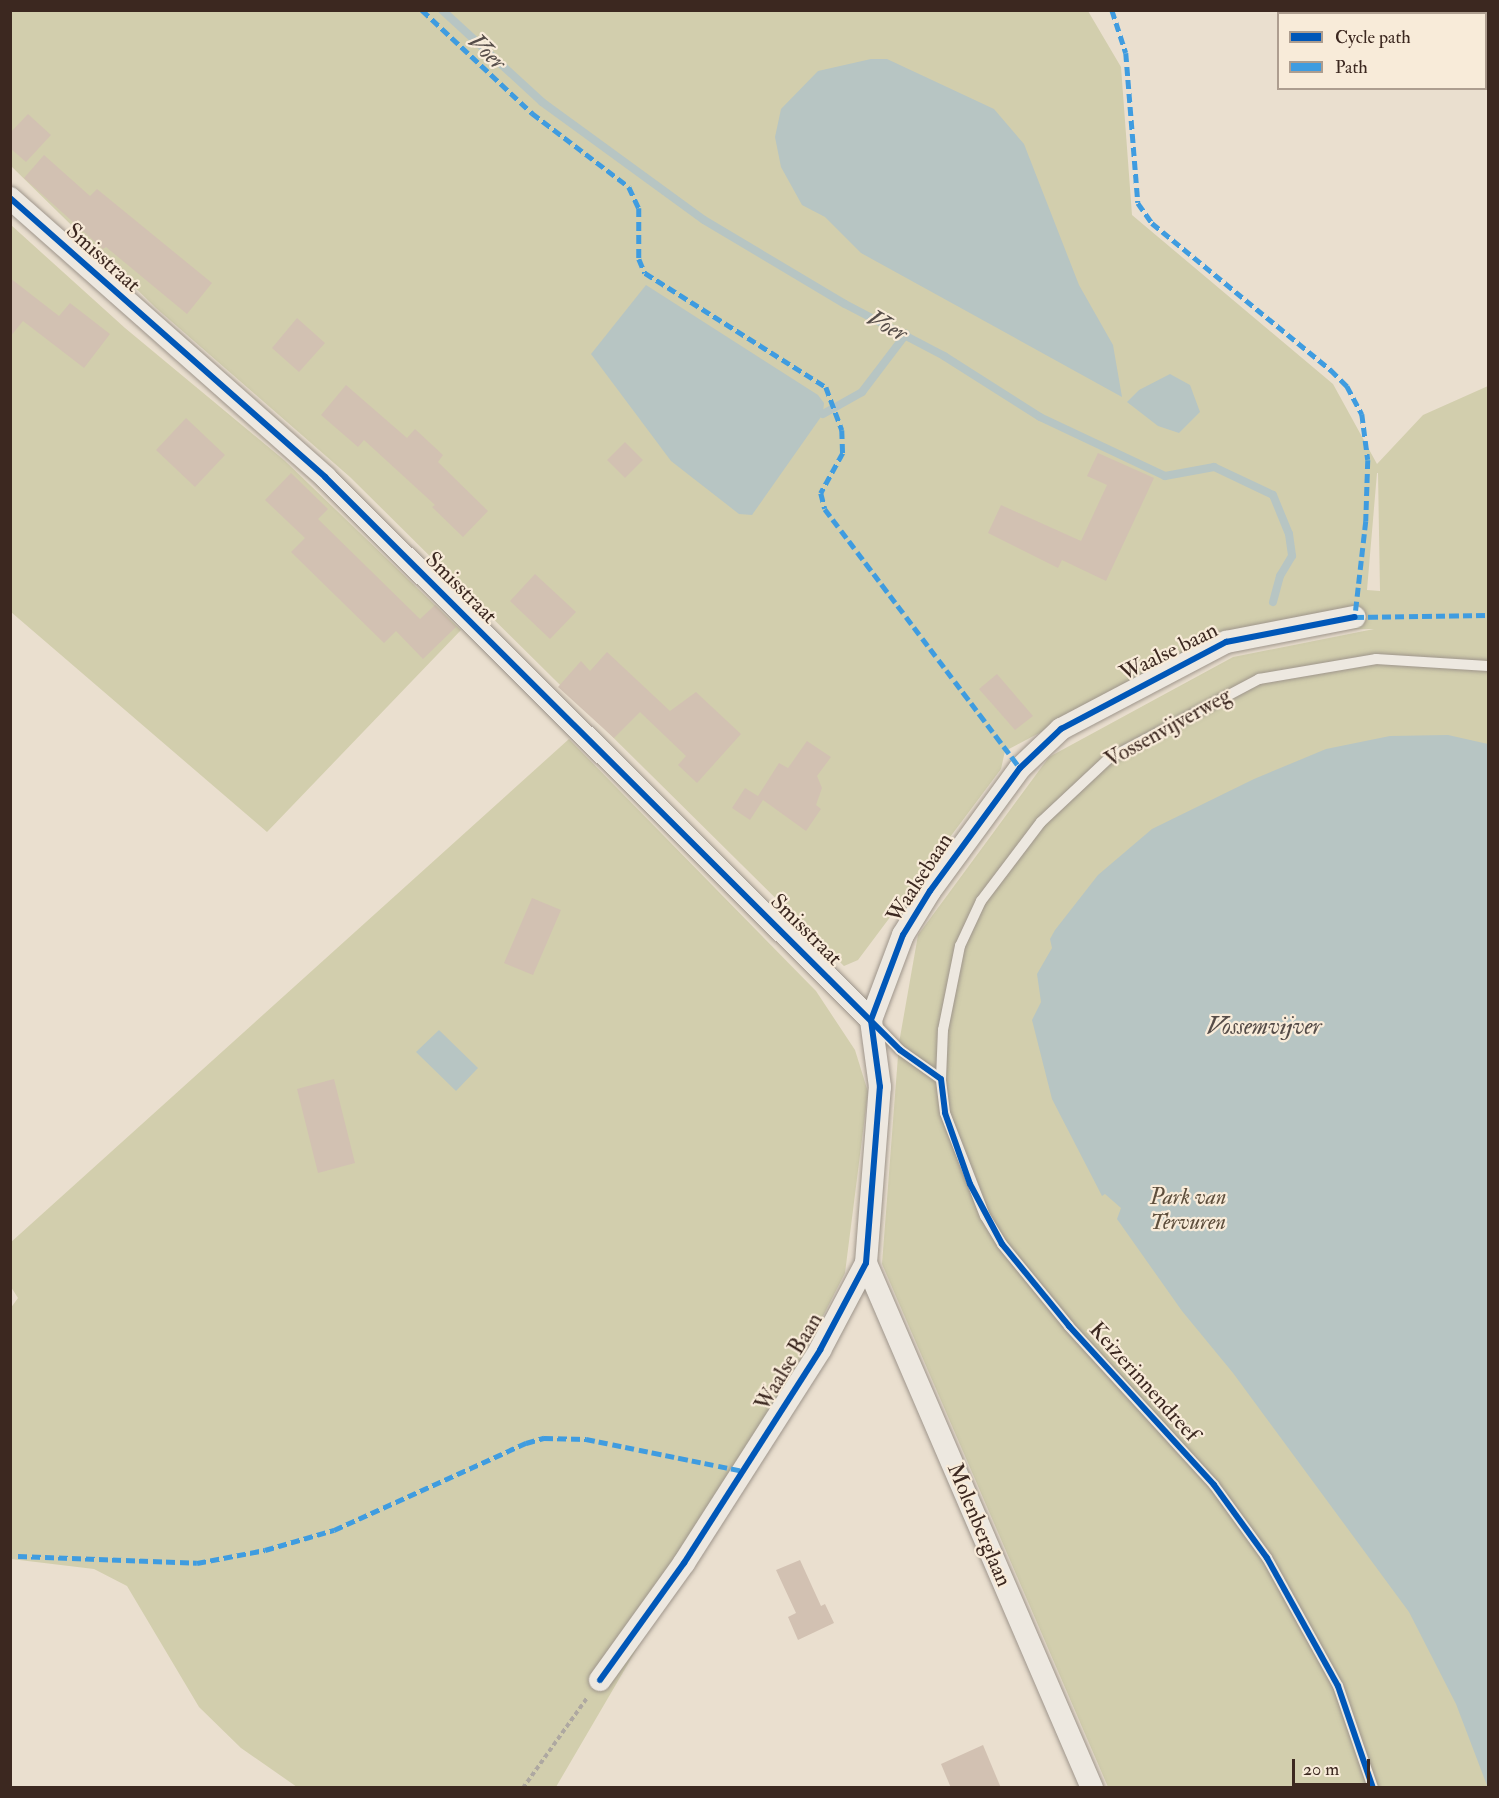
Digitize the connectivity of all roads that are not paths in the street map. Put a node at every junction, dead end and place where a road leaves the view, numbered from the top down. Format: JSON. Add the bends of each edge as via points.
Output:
{"nodes":[{"id":1,"x":10,"y":198,"type":"edge"},
{"id":2,"x":1355,"y":617,"type":"dead end"},
{"id":3,"x":1488,"y":666,"type":"edge"},
{"id":4,"x":1020,"y":768,"type":"joint"},
{"id":5,"x":870,"y":1020,"type":"junction"},
{"id":6,"x":941,"y":1079,"type":"junction"},
{"id":7,"x":866,"y":1263,"type":"junction"},
{"id":8,"x":600,"y":1680,"type":"road end"},
{"id":9,"x":1092,"y":1788,"type":"edge"},
{"id":10,"x":1372,"y":1788,"type":"edge"}],
"edges":[{"from":1,"to":5,"type":"street","name":"Smisstraat","via":[[325,477]]},
{"from":2,"to":4,"type":"street","name":"Waalse baan","via":[[1226,642],[1060,729]]},
{"from":3,"to":6,"type":"lane","name":"Vossenvijverweg","via":[[1376,660],[1259,679],[1108,759],[1041,822],[981,902],[960,946],[950,989]]},
{"from":4,"to":5,"type":"street","name":"Waalsebaan","via":[[930,891],[903,935]]},
{"from":5,"to":6,"type":"lane","via":[[900,1050]]},
{"from":5,"to":7,"type":"street","name":"Waalse Baan","via":[[880,1087]]},
{"from":6,"to":10,"type":"lane","name":"Keizerinnendreef","via":[[945,1113],[966,1174],[1002,1244],[1070,1326],[1214,1485],[1267,1558],[1338,1686]]},
{"from":7,"to":8,"type":"street","name":"Waalse Baan","via":[[820,1350],[696,1545]]},
{"from":7,"to":9,"type":"street","name":"Molenberglaan"}]}
